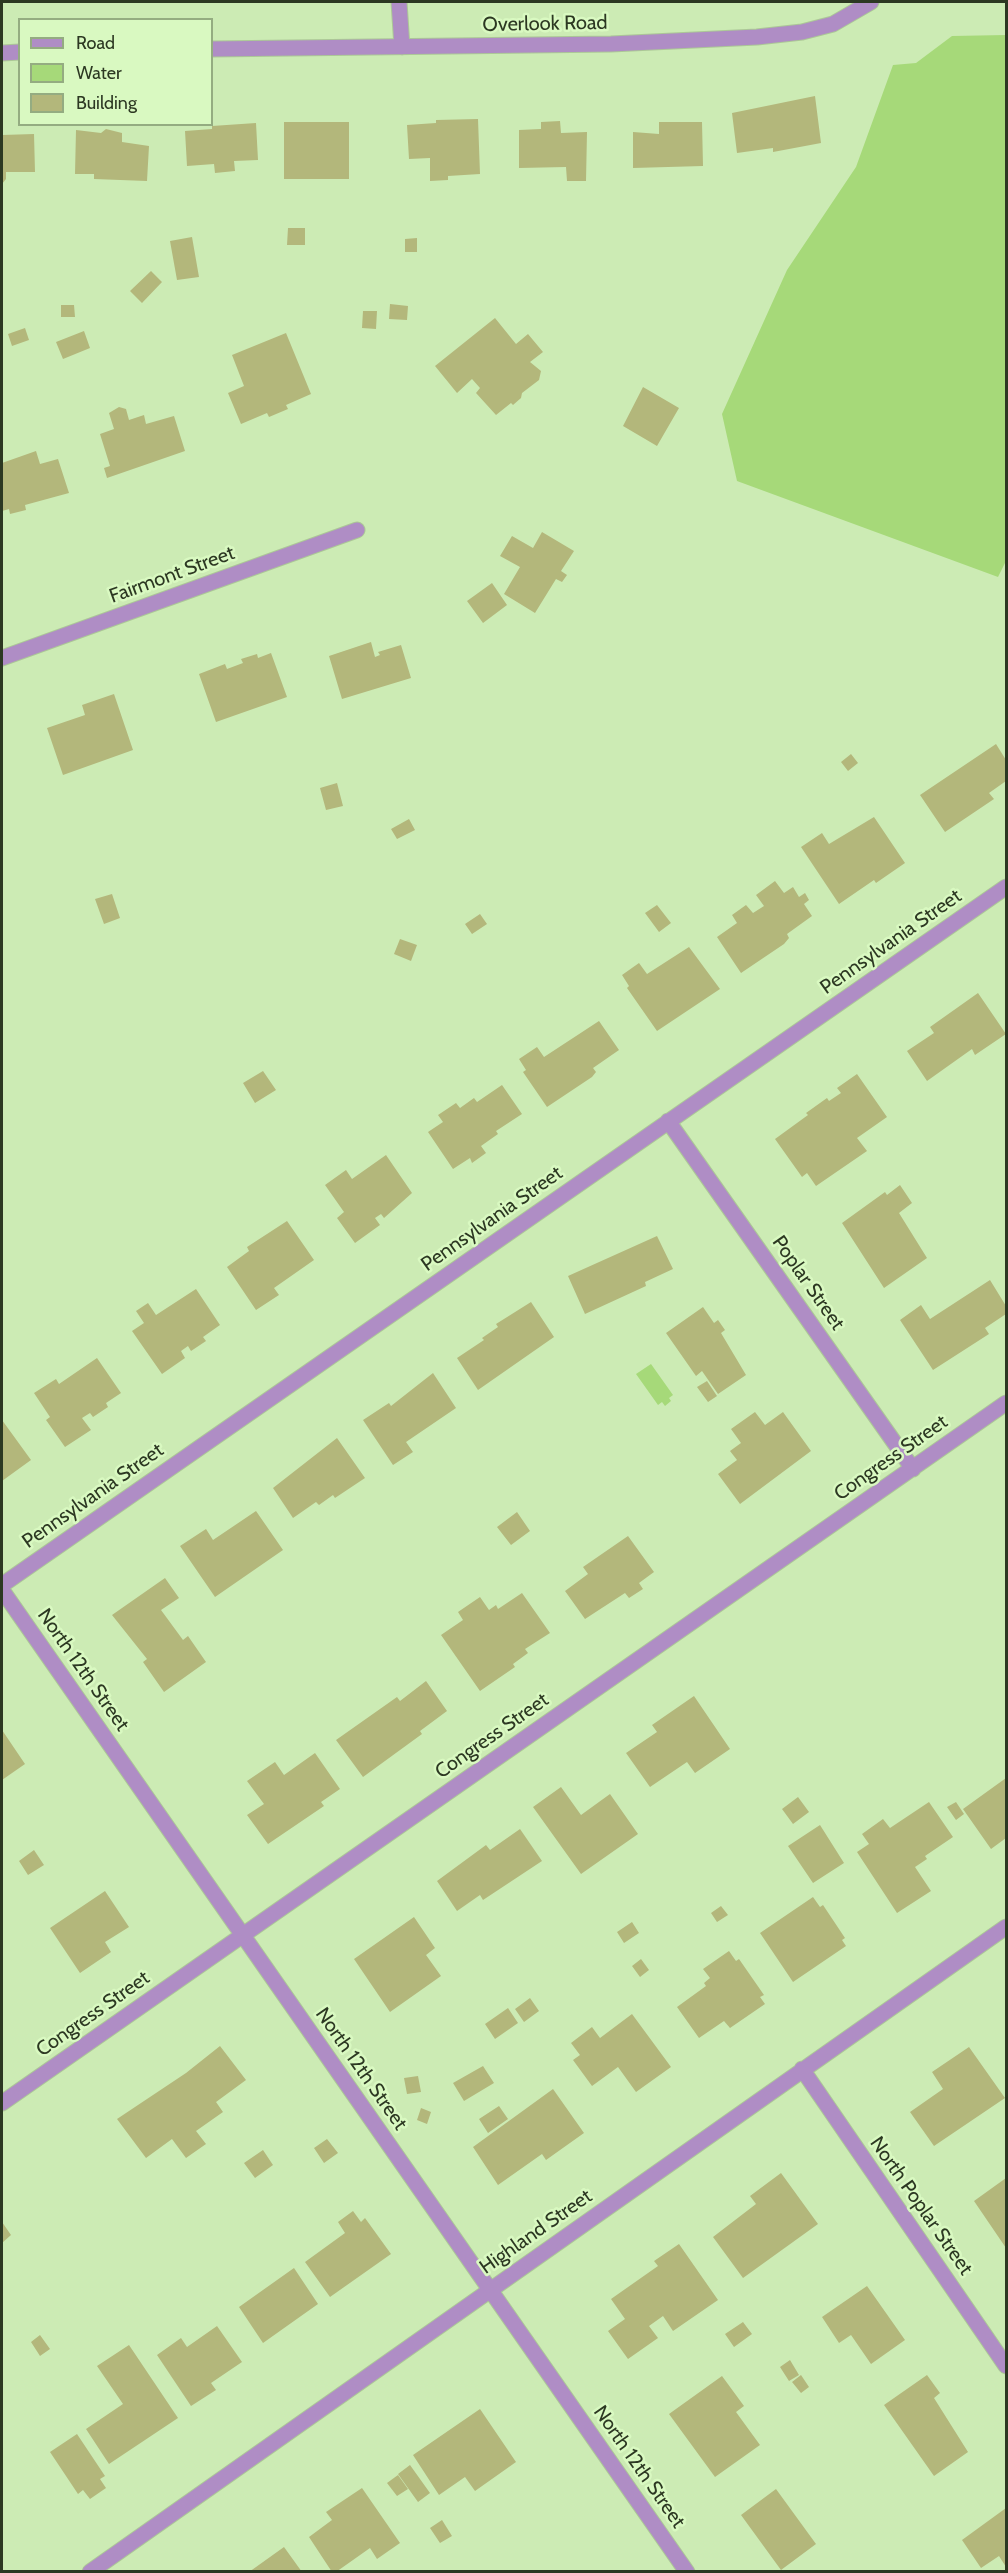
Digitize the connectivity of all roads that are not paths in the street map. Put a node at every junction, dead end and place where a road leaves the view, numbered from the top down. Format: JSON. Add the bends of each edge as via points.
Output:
{"nodes":[{"id":1,"x":399,"y":2,"type":"edge"},
{"id":2,"x":871,"y":2,"type":"edge"},
{"id":3,"x":402,"y":47,"type":"junction"},
{"id":4,"x":213,"y":50,"type":"edge"},
{"id":5,"x":18,"y":52,"type":"edge"},
{"id":6,"x":2,"y":53,"type":"edge"},
{"id":7,"x":357,"y":530,"type":"dead end"},
{"id":8,"x":2,"y":658,"type":"edge"},
{"id":9,"x":1006,"y":888,"type":"edge"},
{"id":10,"x":668,"y":1121,"type":"junction"},
{"id":11,"x":1006,"y":1403,"type":"edge"},
{"id":12,"x":913,"y":1468,"type":"junction"},
{"id":13,"x":2,"y":1585,"type":"edge"},
{"id":14,"x":2,"y":1590,"type":"edge"},
{"id":15,"x":1006,"y":1927,"type":"edge"},
{"id":16,"x":243,"y":1935,"type":"junction"},
{"id":17,"x":802,"y":2069,"type":"junction"},
{"id":18,"x":2,"y":2103,"type":"edge"},
{"id":19,"x":490,"y":2290,"type":"junction"},
{"id":20,"x":1006,"y":2366,"type":"edge"},
{"id":21,"x":90,"y":2571,"type":"edge"},
{"id":22,"x":687,"y":2571,"type":"edge"}],
"edges":[{"from":1,"to":3,"type":"street"},
{"from":2,"to":3,"type":"street","name":"Overlook Road","via":[[833,24],[757,38]]},
{"from":3,"to":4,"type":"street","name":"Overlook Road"},
{"from":5,"to":6,"type":"street"},
{"from":7,"to":8,"type":"street","name":"Fairmont Street"},
{"from":9,"to":10,"type":"street","name":"Pennsylvania Street"},
{"from":10,"to":12,"type":"street","name":"Poplar Street"},
{"from":10,"to":13,"type":"street","name":"Pennsylvania Street"},
{"from":11,"to":12,"type":"street","name":"Congress Street"},
{"from":12,"to":16,"type":"street","name":"Congress Street"},
{"from":14,"to":16,"type":"street","name":"North 12th Street"},
{"from":15,"to":17,"type":"street","name":"Highland Street"},
{"from":16,"to":18,"type":"street","name":"Congress Street"},
{"from":16,"to":19,"type":"street","name":"North 12th Street"},
{"from":17,"to":19,"type":"street","name":"Highland Street"},
{"from":17,"to":20,"type":"street","name":"North Poplar Street"},
{"from":19,"to":21,"type":"street","name":"Highland Street"},
{"from":19,"to":22,"type":"street","name":"North 12th Street"}]}
